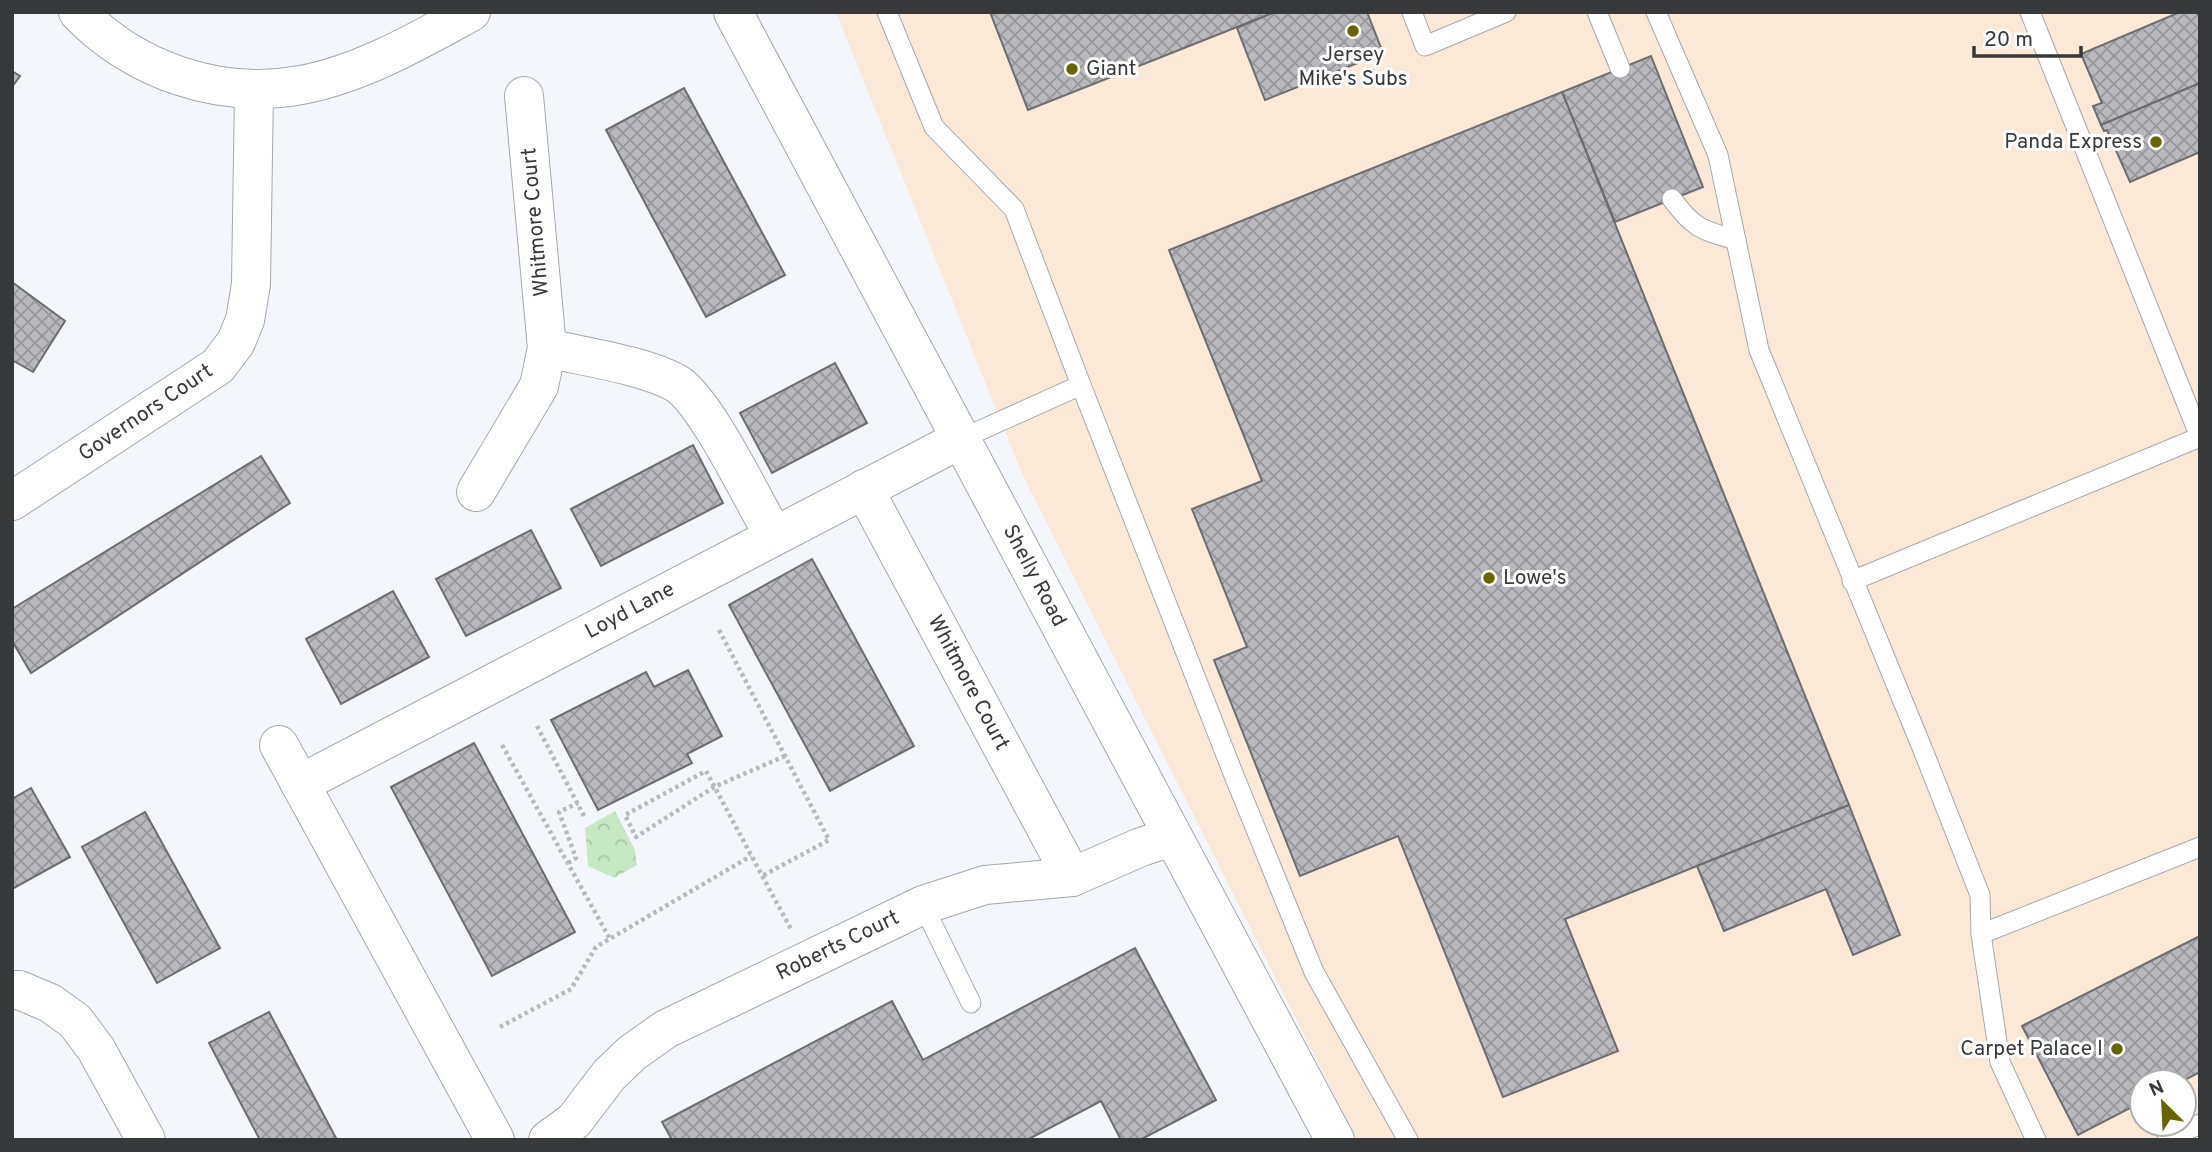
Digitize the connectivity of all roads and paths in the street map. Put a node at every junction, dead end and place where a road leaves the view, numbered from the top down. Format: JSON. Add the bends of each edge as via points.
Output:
{"nodes":[{"id":1,"x":78,"y":12,"type":"edge"},
{"id":2,"x":471,"y":12,"type":"edge"},
{"id":3,"x":733,"y":12,"type":"edge"},
{"id":4,"x":887,"y":12,"type":"edge"},
{"id":5,"x":1412,"y":12,"type":"edge"},
{"id":6,"x":1506,"y":12,"type":"edge"},
{"id":7,"x":1597,"y":12,"type":"edge"},
{"id":8,"x":1656,"y":12,"type":"edge"},
{"id":9,"x":2030,"y":12,"type":"edge"},
{"id":10,"x":1620,"y":68,"type":"dead end"},
{"id":11,"x":254,"y":90,"type":"junction"},
{"id":12,"x":524,"y":96,"type":"dead end"},
{"id":13,"x":1672,"y":199,"type":"dead end"},
{"id":14,"x":1736,"y":240,"type":"junction"},
{"id":15,"x":547,"y":348,"type":"junction"},
{"id":16,"x":1081,"y":385,"type":"junction"},
{"id":17,"x":961,"y":439,"type":"junction"},
{"id":18,"x":864,"y":489,"type":"junction"},
{"id":19,"x":475,"y":492,"type":"dead end"},
{"id":20,"x":12,"y":501,"type":"edge"},
{"id":21,"x":774,"y":536,"type":"junction"},
{"id":22,"x":1852,"y":581,"type":"junction"},
{"id":23,"x":719,"y":629,"type":"dead end"},
{"id":24,"x":537,"y":726,"type":"dead end"},
{"id":25,"x":502,"y":745,"type":"dead end"},
{"id":26,"x":279,"y":746,"type":"dead end"},
{"id":27,"x":785,"y":757,"type":"junction"},
{"id":28,"x":300,"y":784,"type":"junction"},
{"id":29,"x":714,"y":787,"type":"junction"},
{"id":30,"x":578,"y":803,"type":"junction"},
{"id":31,"x":585,"y":818,"type":"dead end"},
{"id":32,"x":1172,"y":837,"type":"junction"},
{"id":33,"x":2200,"y":847,"type":"edge"},
{"id":34,"x":751,"y":856,"type":"junction"},
{"id":35,"x":568,"y":863,"type":"junction"},
{"id":36,"x":762,"y":876,"type":"junction"},
{"id":37,"x":1072,"y":877,"type":"junction"},
{"id":38,"x":923,"y":905,"type":"junction"},
{"id":39,"x":792,"y":931,"type":"dead end"},
{"id":40,"x":1981,"y":934,"type":"junction"},
{"id":41,"x":610,"y":939,"type":"junction"},
{"id":42,"x":12,"y":990,"type":"edge"},
{"id":43,"x":971,"y":1003,"type":"dead end"},
{"id":44,"x":500,"y":1027,"type":"dead end"},
{"id":45,"x":2200,"y":1124,"type":"edge"},
{"id":46,"x":146,"y":1140,"type":"edge"},
{"id":47,"x":495,"y":1140,"type":"edge"},
{"id":48,"x":548,"y":1140,"type":"edge"},
{"id":49,"x":1335,"y":1140,"type":"edge"},
{"id":50,"x":1408,"y":1140,"type":"edge"},
{"id":51,"x":2036,"y":1140,"type":"edge"},
{"id":52,"x":2167,"y":1140,"type":"edge"}],
"edges":[{"from":1,"to":11,"type":"street","via":[[126,52],[161,70],[203,83]]},
{"from":2,"to":11,"type":"street","via":[[345,73],[301,85]]},
{"from":3,"to":17,"type":"street","name":"Shelly Road"},
{"from":4,"to":16,"type":"lane","via":[[934,127],[1014,209]]},
{"from":5,"to":6,"type":"lane","via":[[1425,46]]},
{"from":7,"to":10,"type":"lane"},
{"from":8,"to":14,"type":"lane","via":[[1718,155]]},
{"from":9,"to":22,"type":"lane","via":[[2200,437]]},
{"from":11,"to":20,"type":"street","name":"Governors Court","via":[[251,284],[236,342],[218,366]]},
{"from":12,"to":15,"type":"street","name":"Whitmore Court"},
{"from":13,"to":14,"type":"lane","via":[[1702,230]]},
{"from":14,"to":22,"type":"lane","via":[[1759,350]]},
{"from":15,"to":19,"type":"street","name":"Whitmore Court","via":[[539,386]]},
{"from":15,"to":21,"type":"street","via":[[653,373],[678,385],[713,429]]},
{"from":16,"to":17,"type":"lane"},
{"from":16,"to":50,"type":"lane","via":[[1314,972]]},
{"from":17,"to":18,"type":"street","name":"Loyd Lane"},
{"from":17,"to":32,"type":"street","name":"Shelly Road"},
{"from":18,"to":21,"type":"street","name":"Loyd Lane"},
{"from":18,"to":37,"type":"street","name":"Whitmore Court"},
{"from":21,"to":28,"type":"street","name":"Loyd Lane"},
{"from":22,"to":40,"type":"lane","via":[[1980,895]]},
{"from":23,"to":27,"type":"path"},
{"from":24,"to":30,"type":"path"},
{"from":25,"to":35,"type":"path"},
{"from":26,"to":28,"type":"street"},
{"from":27,"to":29,"type":"path"},
{"from":27,"to":36,"type":"path","via":[[829,840]]},
{"from":28,"to":47,"type":"street"},
{"from":29,"to":29,"type":"path","via":[[706,771],[625,815],[636,836]]},
{"from":29,"to":34,"type":"path"},
{"from":30,"to":31,"type":"path"},
{"from":30,"to":35,"type":"path","via":[[559,812],[576,858]]},
{"from":32,"to":37,"type":"street","name":"Roberts Court"},
{"from":32,"to":49,"type":"street","name":"Shelly Road"},
{"from":33,"to":40,"type":"lane"},
{"from":34,"to":36,"type":"path"},
{"from":34,"to":41,"type":"path"},
{"from":35,"to":41,"type":"path"},
{"from":36,"to":39,"type":"path"},
{"from":37,"to":38,"type":"street","name":"Roberts Court","via":[[985,885]]},
{"from":38,"to":43,"type":"lane"},
{"from":38,"to":48,"type":"street","name":"Roberts Court","via":[[666,1029],[632,1053],[574,1121]]},
{"from":40,"to":51,"type":"lane","via":[[2000,1062]]},
{"from":41,"to":44,"type":"path","via":[[596,947],[571,989]]},
{"from":42,"to":46,"type":"street","via":[[50,1003],[75,1021],[96,1049]]},
{"from":45,"to":52,"type":"lane"}]}
